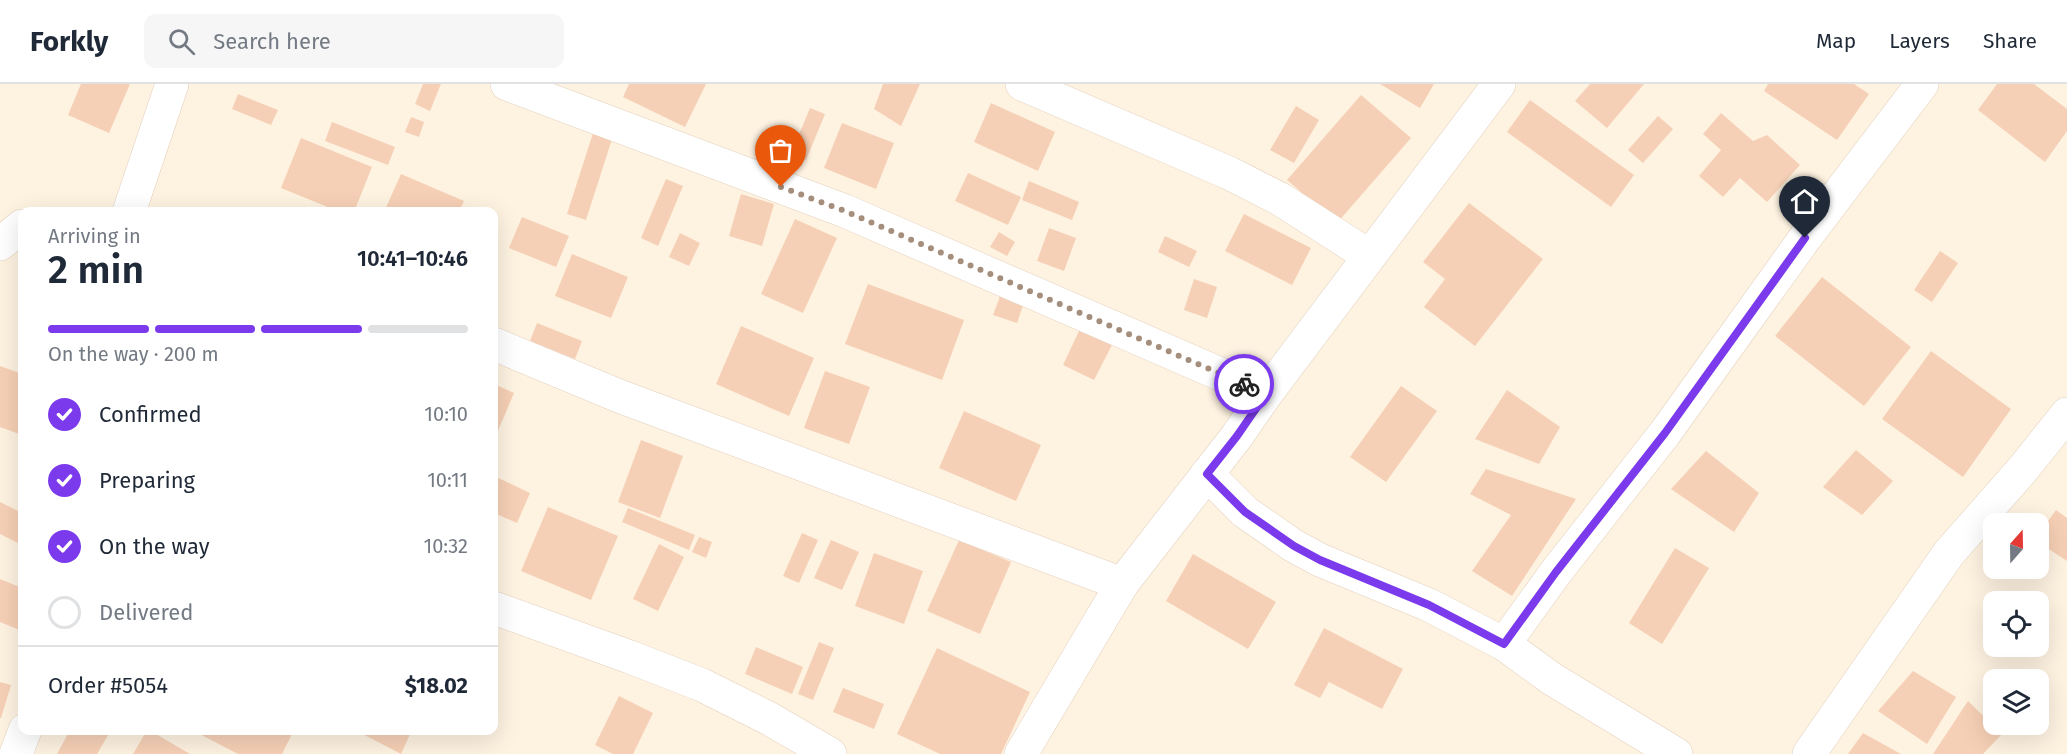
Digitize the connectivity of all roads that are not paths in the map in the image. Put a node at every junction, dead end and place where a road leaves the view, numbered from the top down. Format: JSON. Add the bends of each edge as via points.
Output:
{"nodes":[{"id":1,"x":172,"y":84,"type":"edge"},
{"id":2,"x":507,"y":84,"type":"edge"},
{"id":3,"x":1022,"y":84,"type":"edge"},
{"id":4,"x":1499,"y":84,"type":"edge"},
{"id":5,"x":1922,"y":84,"type":"edge"},
{"id":6,"x":134,"y":207,"type":"edge"},
{"id":7,"x":18,"y":229,"type":"edge"},
{"id":8,"x":0,"y":244,"type":"edge"},
{"id":9,"x":1369,"y":256,"type":"junction"},
{"id":10,"x":498,"y":346,"type":"edge"},
{"id":11,"x":1266,"y":394,"type":"junction"},
{"id":12,"x":2067,"y":414,"type":"edge"},
{"id":13,"x":1207,"y":474,"type":"junction"},
{"id":14,"x":1122,"y":584,"type":"junction"},
{"id":15,"x":498,"y":609,"type":"edge"},
{"id":16,"x":1504,"y":644,"type":"junction"},
{"id":17,"x":23,"y":735,"type":"edge"},
{"id":18,"x":16,"y":754,"type":"edge"},
{"id":19,"x":830,"y":754,"type":"edge"},
{"id":20,"x":1021,"y":754,"type":"edge"},
{"id":21,"x":1676,"y":754,"type":"edge"},
{"id":22,"x":1809,"y":754,"type":"edge"}],
"edges":[{"from":1,"to":6,"type":"street"},
{"from":2,"to":11,"type":"street","via":[[845,211]]},
{"from":3,"to":9,"type":"street","via":[[1229,173],[1280,199]]},
{"from":4,"to":9,"type":"street"},
{"from":5,"to":16,"type":"street"},
{"from":7,"to":8,"type":"street"},
{"from":9,"to":11,"type":"street"},
{"from":10,"to":14,"type":"street","via":[[619,396]]},
{"from":11,"to":13,"type":"street"},
{"from":12,"to":22,"type":"street","via":[[1949,554]]},
{"from":13,"to":14,"type":"street"},
{"from":13,"to":16,"type":"street","via":[[1245,512],[1294,546],[1429,605]]},
{"from":14,"to":20,"type":"street"},
{"from":15,"to":19,"type":"street","via":[[702,685]]},
{"from":16,"to":21,"type":"street","via":[[1552,679]]},
{"from":17,"to":18,"type":"street"}]}
